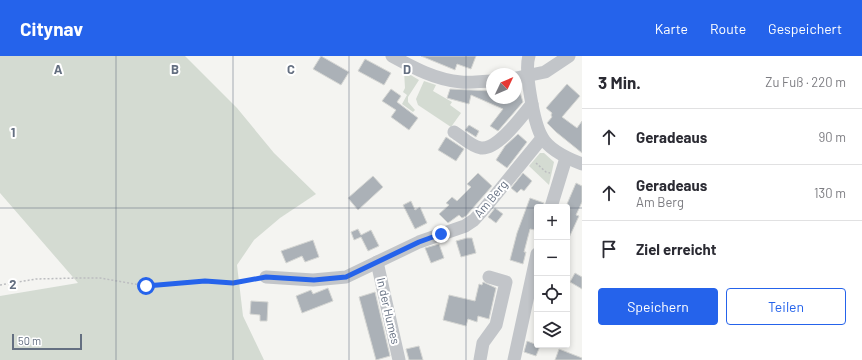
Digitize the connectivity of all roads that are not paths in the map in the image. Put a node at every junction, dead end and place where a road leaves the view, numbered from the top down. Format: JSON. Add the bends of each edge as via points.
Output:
{"nodes":[{"id":1,"x":392,"y":56,"type":"edge"},
{"id":2,"x":529,"y":56,"type":"edge"},
{"id":3,"x":569,"y":56,"type":"edge"},
{"id":4,"x":522,"y":78,"type":"edge"},
{"id":5,"x":486,"y":81,"type":"edge"},
{"id":6,"x":532,"y":104,"type":"junction"},
{"id":7,"x":454,"y":132,"type":"dead end"},
{"id":8,"x":542,"y":138,"type":"junction"},
{"id":9,"x":566,"y":158,"type":"junction"},
{"id":10,"x":582,"y":164,"type":"edge"},
{"id":11,"x":552,"y":204,"type":"edge"},
{"id":12,"x":377,"y":262,"type":"junction"},
{"id":13,"x":534,"y":268,"type":"edge"},
{"id":14,"x":266,"y":277,"type":"road end"},
{"id":15,"x":489,"y":277,"type":"dead end"},
{"id":16,"x":399,"y":360,"type":"edge"},
{"id":17,"x":480,"y":360,"type":"edge"},
{"id":18,"x":514,"y":360,"type":"edge"}],
"edges":[{"from":1,"to":5,"type":"street","via":[[431,76],[461,82]]},
{"from":2,"to":4,"type":"street"},
{"from":3,"to":4,"type":"street","via":[[545,72]]},
{"from":4,"to":6,"type":"street"},
{"from":6,"to":7,"type":"street","via":[[500,140],[490,147],[476,146]]},
{"from":6,"to":8,"type":"street"},
{"from":8,"to":9,"type":"street"},
{"from":8,"to":12,"type":"street","name":"Am Berg","via":[[474,220]]},
{"from":9,"to":10,"type":"street"},
{"from":9,"to":11,"type":"street"},
{"from":12,"to":14,"type":"street","name":"Am Berg","via":[[346,277],[333,280]]},
{"from":12,"to":16,"type":"street","name":"In der Humes"},
{"from":13,"to":18,"type":"street"},
{"from":15,"to":17,"type":"street","via":[[506,282],[496,325],[483,343]]}]}
